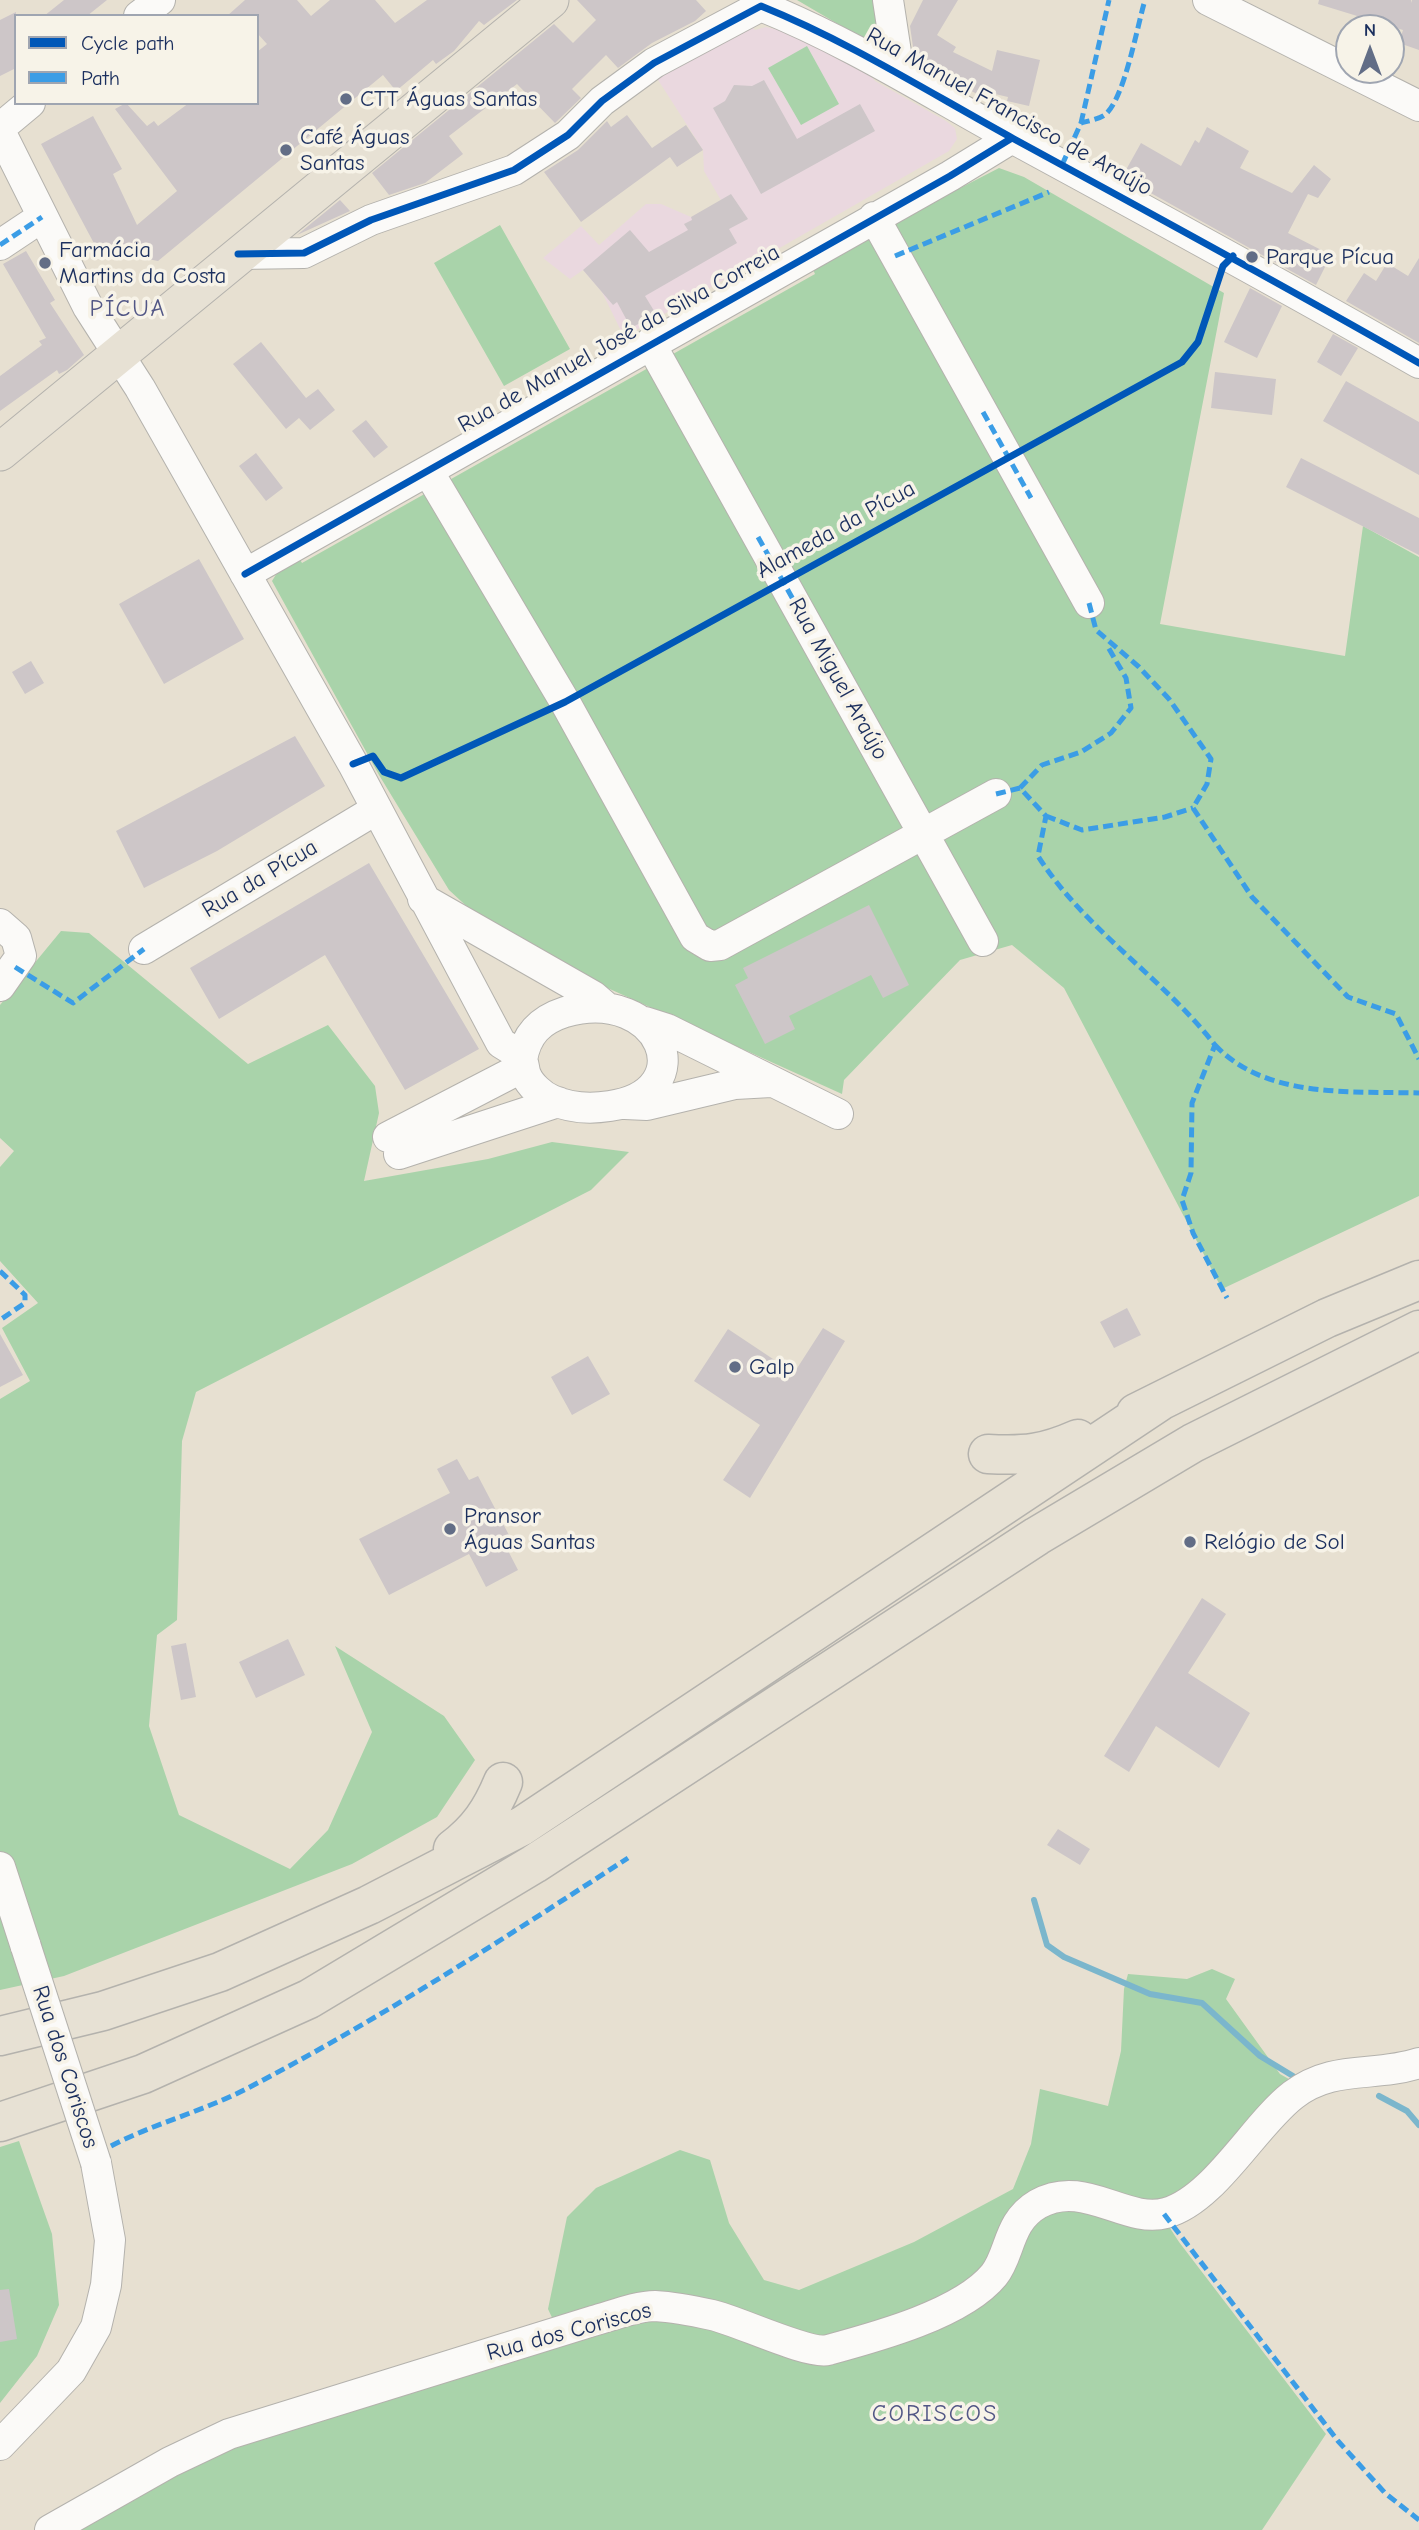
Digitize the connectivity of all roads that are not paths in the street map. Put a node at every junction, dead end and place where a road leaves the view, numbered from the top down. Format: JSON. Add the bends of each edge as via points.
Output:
{"nodes":[{"id":1,"x":160,"y":0,"type":"edge"},
{"id":2,"x":550,"y":0,"type":"edge"},
{"id":3,"x":888,"y":0,"type":"edge"},
{"id":4,"x":1208,"y":0,"type":"edge"},
{"id":5,"x":762,"y":3,"type":"edge"},
{"id":6,"x":142,"y":14,"type":"edge"},
{"id":7,"x":899,"y":72,"type":"junction"},
{"id":8,"x":28,"y":105,"type":"edge"},
{"id":9,"x":1419,"y":106,"type":"edge"},
{"id":10,"x":0,"y":130,"type":"edge"},
{"id":11,"x":1012,"y":138,"type":"junction"},
{"id":12,"x":42,"y":217,"type":"junction"},
{"id":13,"x":874,"y":217,"type":"junction"},
{"id":14,"x":0,"y":245,"type":"edge"},
{"id":15,"x":238,"y":254,"type":"junction"},
{"id":16,"x":650,"y":343,"type":"junction"},
{"id":17,"x":120,"y":354,"type":"junction"},
{"id":18,"x":1419,"y":363,"type":"edge"},
{"id":19,"x":0,"y":452,"type":"edge"},
{"id":20,"x":428,"y":471,"type":"junction"},
{"id":21,"x":245,"y":574,"type":"junction"},
{"id":22,"x":1089,"y":603,"type":"dead end"},
{"id":23,"x":996,"y":794,"type":"dead end"},
{"id":24,"x":377,"y":809,"type":"junction"},
{"id":25,"x":925,"y":834,"type":"junction"},
{"id":26,"x":423,"y":899,"type":"junction"},
{"id":27,"x":0,"y":925,"type":"edge"},
{"id":28,"x":983,"y":941,"type":"dead end"},
{"id":29,"x":144,"y":949,"type":"dead end"},
{"id":30,"x":0,"y":986,"type":"edge"},
{"id":31,"x":607,"y":1008,"type":"junction"},
{"id":32,"x":646,"y":1022,"type":"junction"},
{"id":33,"x":523,"y":1063,"type":"junction"},
{"id":34,"x":772,"y":1082,"type":"junction"},
{"id":35,"x":558,"y":1102,"type":"junction"},
{"id":36,"x":625,"y":1104,"type":"junction"},
{"id":37,"x":838,"y":1114,"type":"dead end"},
{"id":38,"x":1419,"y":1280,"type":"edge"},
{"id":39,"x":1419,"y":1331,"type":"edge"},
{"id":40,"x":1419,"y":1339,"type":"edge"},
{"id":41,"x":1374,"y":1352,"type":"junction"},
{"id":42,"x":1159,"y":1402,"type":"junction"},
{"id":43,"x":988,"y":1454,"type":"dead end"},
{"id":44,"x":503,"y":1782,"type":"dead end"},
{"id":45,"x":0,"y":1867,"type":"edge"},
{"id":46,"x":369,"y":1905,"type":"junction"},
{"id":47,"x":0,"y":2036,"type":"edge"},
{"id":48,"x":1419,"y":2063,"type":"edge"},
{"id":49,"x":10,"y":2117,"type":"edge"},
{"id":50,"x":0,"y":2445,"type":"edge"},
{"id":51,"x":50,"y":2530,"type":"edge"}],
"edges":[{"from":1,"to":6,"type":"street"},
{"from":2,"to":15,"type":"main road"},
{"from":3,"to":7,"type":"street"},
{"from":4,"to":9,"type":"street"},
{"from":5,"to":7,"type":"street","name":"Rua Manuel Francisco de Araújo"},
{"from":5,"to":15,"type":"street","name":"Rua Manuel Francisco de Araújo","via":[[654,63],[602,101],[568,135],[514,170],[371,220],[304,253]]},
{"from":7,"to":11,"type":"street","name":"Rua Manuel Francisco de Araújo"},
{"from":8,"to":10,"type":"street"},
{"from":10,"to":12,"type":"street"},
{"from":11,"to":13,"type":"street","name":"Rua de Manuel José da Silva Correia"},
{"from":11,"to":18,"type":"street","name":"Rua Manuel Francisco de Araújo","via":[[1233,256]]},
{"from":12,"to":14,"type":"street"},
{"from":12,"to":17,"type":"street","via":[[88,307]]},
{"from":13,"to":16,"type":"street","name":"Rua de Manuel José da Silva Correia"},
{"from":13,"to":22,"type":"street"},
{"from":15,"to":17,"type":"main road"},
{"from":16,"to":20,"type":"street","name":"Rua de Manuel José da Silva Correia"},
{"from":16,"to":25,"type":"street","name":"Rua Miguel Araújo"},
{"from":17,"to":19,"type":"main road"},
{"from":17,"to":21,"type":"street"},
{"from":20,"to":21,"type":"street","name":"Rua de Manuel José da Silva Correia"},
{"from":20,"to":25,"type":"street","via":[[565,702],[695,937],[710,946],[720,945]]},
{"from":21,"to":24,"type":"street"},
{"from":23,"to":25,"type":"street"},
{"from":24,"to":26,"type":"street"},
{"from":24,"to":29,"type":"street","name":"Rua da Pícua"},
{"from":25,"to":28,"type":"street","name":"Rua Miguel Araújo"},
{"from":26,"to":31,"type":"street"},
{"from":26,"to":33,"type":"street","via":[[501,1043]]},
{"from":27,"to":30,"type":"street","via":[[16,939],[22,956]]},
{"from":31,"to":32,"type":"street"},
{"from":31,"to":33,"type":"street","via":[[580,1009],[543,1021],[529,1035]]},
{"from":32,"to":34,"type":"street"},
{"from":32,"to":36,"type":"street","via":[[661,1045],[661,1069],[644,1095]]},
{"from":33,"to":35,"type":"street","via":[[535,1088]]},
{"from":33,"to":35,"type":"street","via":[[394,1146]]},
{"from":34,"to":36,"type":"street","via":[[735,1084],[647,1105]]},
{"from":34,"to":37,"type":"street"},
{"from":35,"to":36,"type":"street","via":[[595,1108]]},
{"from":38,"to":42,"type":"highway","via":[[1327,1318]]},
{"from":39,"to":41,"type":"highway"},
{"from":40,"to":41,"type":"highway"},
{"from":41,"to":49,"type":"highway","via":[[1193,1443],[1037,1536],[534,1864],[309,1999],[143,2074]]},
{"from":42,"to":43,"type":"highway","via":[[1054,1450],[1026,1457]]},
{"from":42,"to":46,"type":"highway","via":[[522,1826]]},
{"from":44,"to":46,"type":"highway","via":[[477,1830],[450,1851],[388,1885]]},
{"from":45,"to":50,"type":"street","name":"Rua dos Coriscos","bridge":true,"via":[[96,2163],[110,2240],[96,2327],[71,2371]]},
{"from":46,"to":47,"type":"highway","via":[[220,1972],[103,2011]]},
{"from":48,"to":51,"type":"street","name":"Rua dos Coriscos","via":[[1402,2069],[1325,2076],[1303,2089],[1197,2196],[1173,2210],[1150,2215],[1082,2196],[1038,2204],[1018,2224],[996,2272],[978,2292],[906,2327],[823,2351],[714,2315],[653,2306],[229,2434]]}]}
